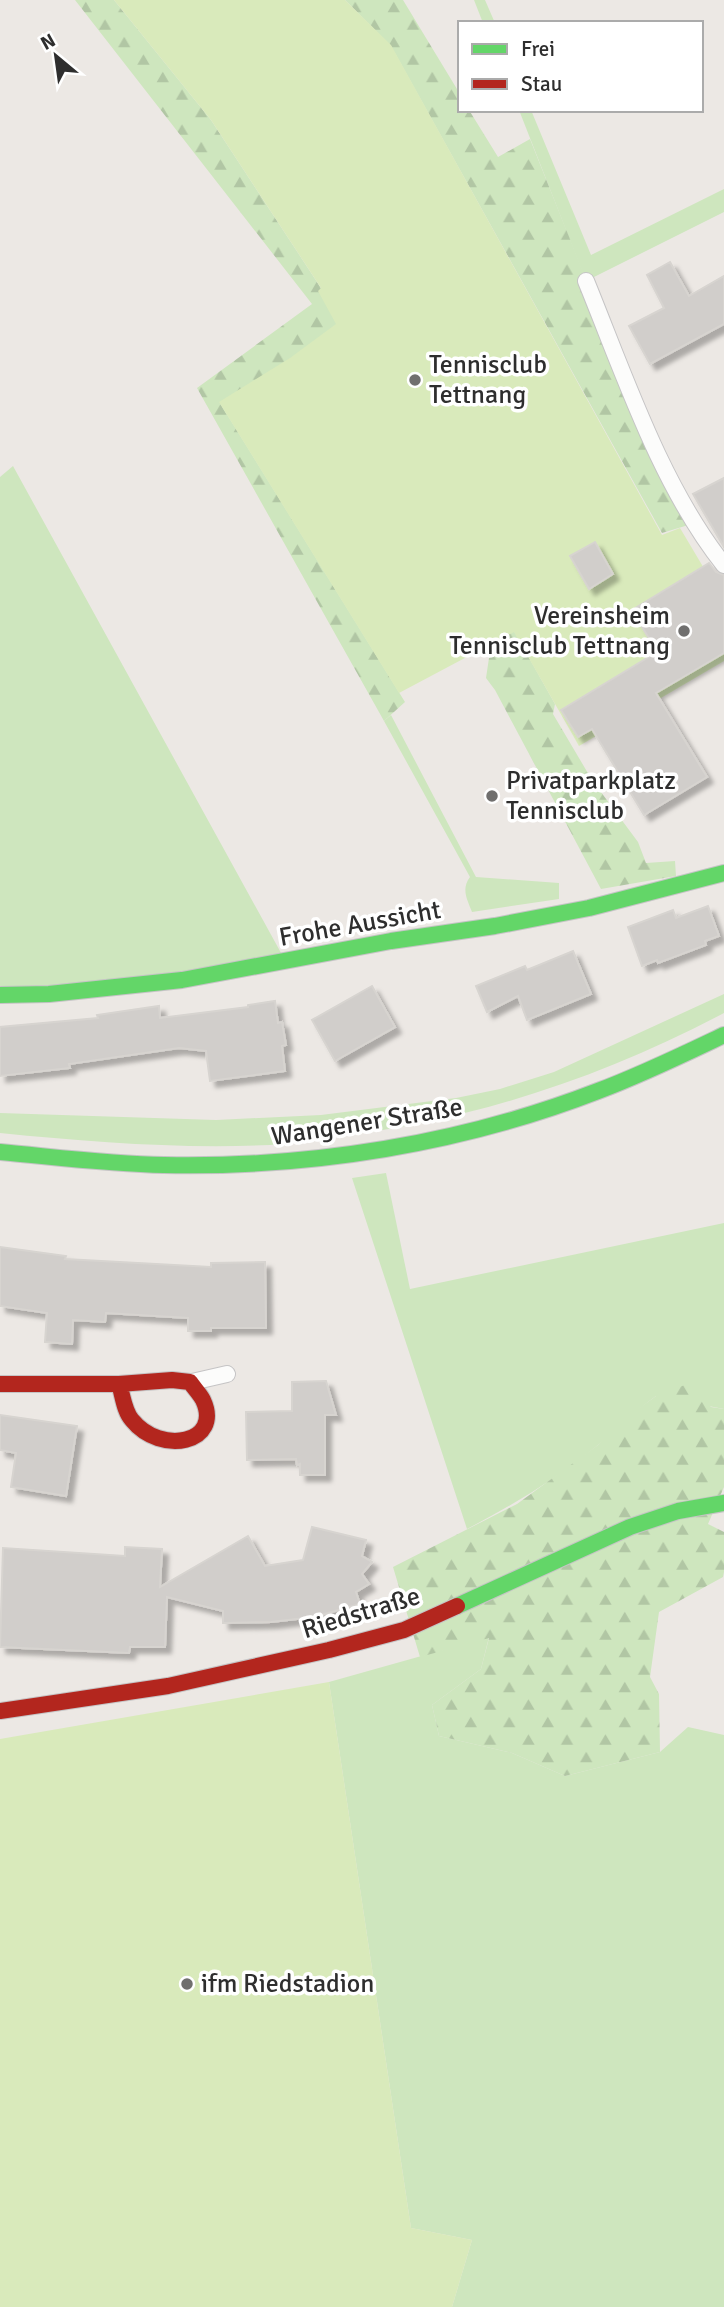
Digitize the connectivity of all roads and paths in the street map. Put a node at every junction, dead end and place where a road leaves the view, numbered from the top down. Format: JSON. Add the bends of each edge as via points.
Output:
{"nodes":[{"id":1,"x":586,"y":281,"type":"dead end"},
{"id":2,"x":724,"y":565,"type":"edge"},
{"id":3,"x":724,"y":873,"type":"edge"},
{"id":4,"x":0,"y":995,"type":"edge"},
{"id":5,"x":724,"y":1035,"type":"edge"},
{"id":6,"x":0,"y":1152,"type":"edge"},
{"id":7,"x":227,"y":1374,"type":"dead end"},
{"id":8,"x":190,"y":1382,"type":"junction"},
{"id":9,"x":0,"y":1384,"type":"edge"},
{"id":10,"x":119,"y":1384,"type":"junction"},
{"id":11,"x":721,"y":1503,"type":"edge"},
{"id":12,"x":0,"y":1711,"type":"edge"}],
"edges":[{"from":1,"to":2,"type":"lane","via":[[647,432],[702,537]]},
{"from":3,"to":4,"type":"street","name":"Frohe Aussicht","via":[[589,908],[182,980]]},
{"from":5,"to":6,"type":"street","name":"Wangener Straße","via":[[547,1110],[473,1132],[375,1151],[310,1160],[187,1165]]},
{"from":7,"to":8,"type":"lane"},
{"from":8,"to":10,"type":"street"},
{"from":8,"to":10,"type":"street","via":[[204,1399],[207,1420],[194,1439],[181,1442],[149,1438],[142,1432],[126,1410]]},
{"from":9,"to":10,"type":"street"},
{"from":11,"to":12,"type":"street","name":"Riedstraße","via":[[630,1527],[404,1630],[168,1686]]}]}
